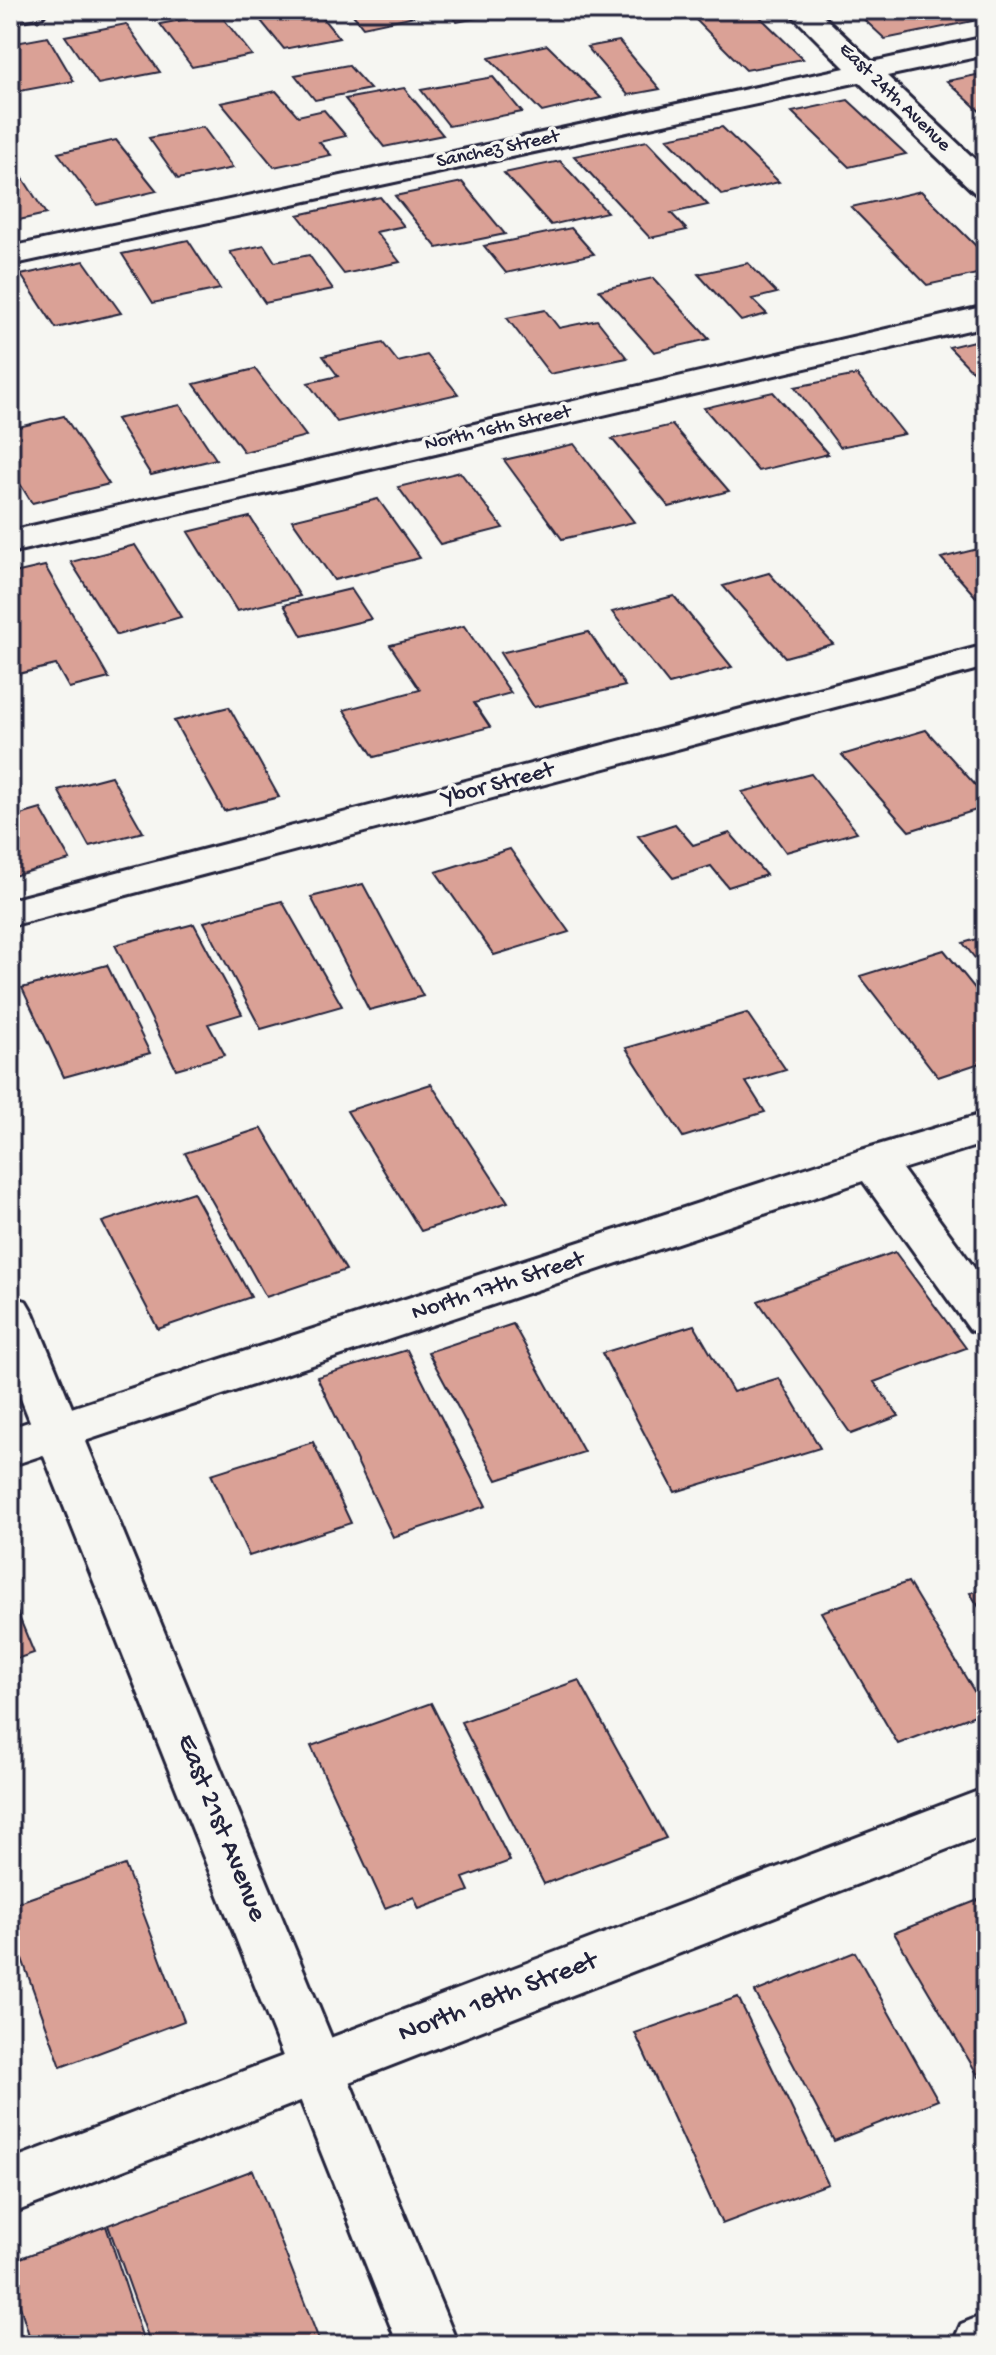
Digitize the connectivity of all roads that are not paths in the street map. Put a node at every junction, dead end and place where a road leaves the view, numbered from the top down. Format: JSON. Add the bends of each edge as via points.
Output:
{"nodes":[{"id":1,"x":33,"y":10,"type":"edge"},
{"id":2,"x":801,"y":10,"type":"edge"},
{"id":3,"x":10,"y":14,"type":"edge"},
{"id":4,"x":986,"y":46,"type":"edge"},
{"id":5,"x":865,"y":70,"type":"junction"},
{"id":6,"x":986,"y":187,"type":"edge"},
{"id":7,"x":10,"y":256,"type":"edge"},
{"id":8,"x":986,"y":316,"type":"edge"},
{"id":9,"x":10,"y":542,"type":"edge"},
{"id":10,"x":986,"y":656,"type":"edge"},
{"id":11,"x":10,"y":913,"type":"edge"},
{"id":12,"x":986,"y":1128,"type":"edge"},
{"id":13,"x":873,"y":1162,"type":"junction"},
{"id":14,"x":10,"y":1313,"type":"edge"},
{"id":15,"x":986,"y":1318,"type":"edge"},
{"id":16,"x":60,"y":1432,"type":"junction"},
{"id":17,"x":10,"y":1447,"type":"edge"},
{"id":18,"x":986,"y":1811,"type":"edge"},
{"id":19,"x":318,"y":2067,"type":"junction"},
{"id":20,"x":10,"y":2187,"type":"edge"},
{"id":21,"x":428,"y":2345,"type":"edge"}],
"edges":[{"from":1,"to":3,"type":"street"},
{"from":2,"to":5,"type":"street","name":"East 24th Avenue"},
{"from":4,"to":5,"type":"street","name":"Sanchez Street"},
{"from":5,"to":6,"type":"street","name":"East 24th Avenue"},
{"from":5,"to":7,"type":"street","name":"Sanchez Street"},
{"from":8,"to":9,"type":"street","name":"North 16th Street"},
{"from":10,"to":11,"type":"street","name":"Ybor Street"},
{"from":12,"to":13,"type":"street","name":"North 17th Street"},
{"from":13,"to":15,"type":"street"},
{"from":13,"to":16,"type":"street","name":"North 17th Street"},
{"from":14,"to":16,"type":"street","name":"East 21st Avenue"},
{"from":16,"to":17,"type":"street","name":"North 17th Street"},
{"from":16,"to":19,"type":"street","name":"East 21st Avenue"},
{"from":18,"to":19,"type":"street","name":"North 18th Street"},
{"from":19,"to":20,"type":"street","name":"North 18th Street"},
{"from":19,"to":21,"type":"street","name":"East 21st Avenue"}]}
